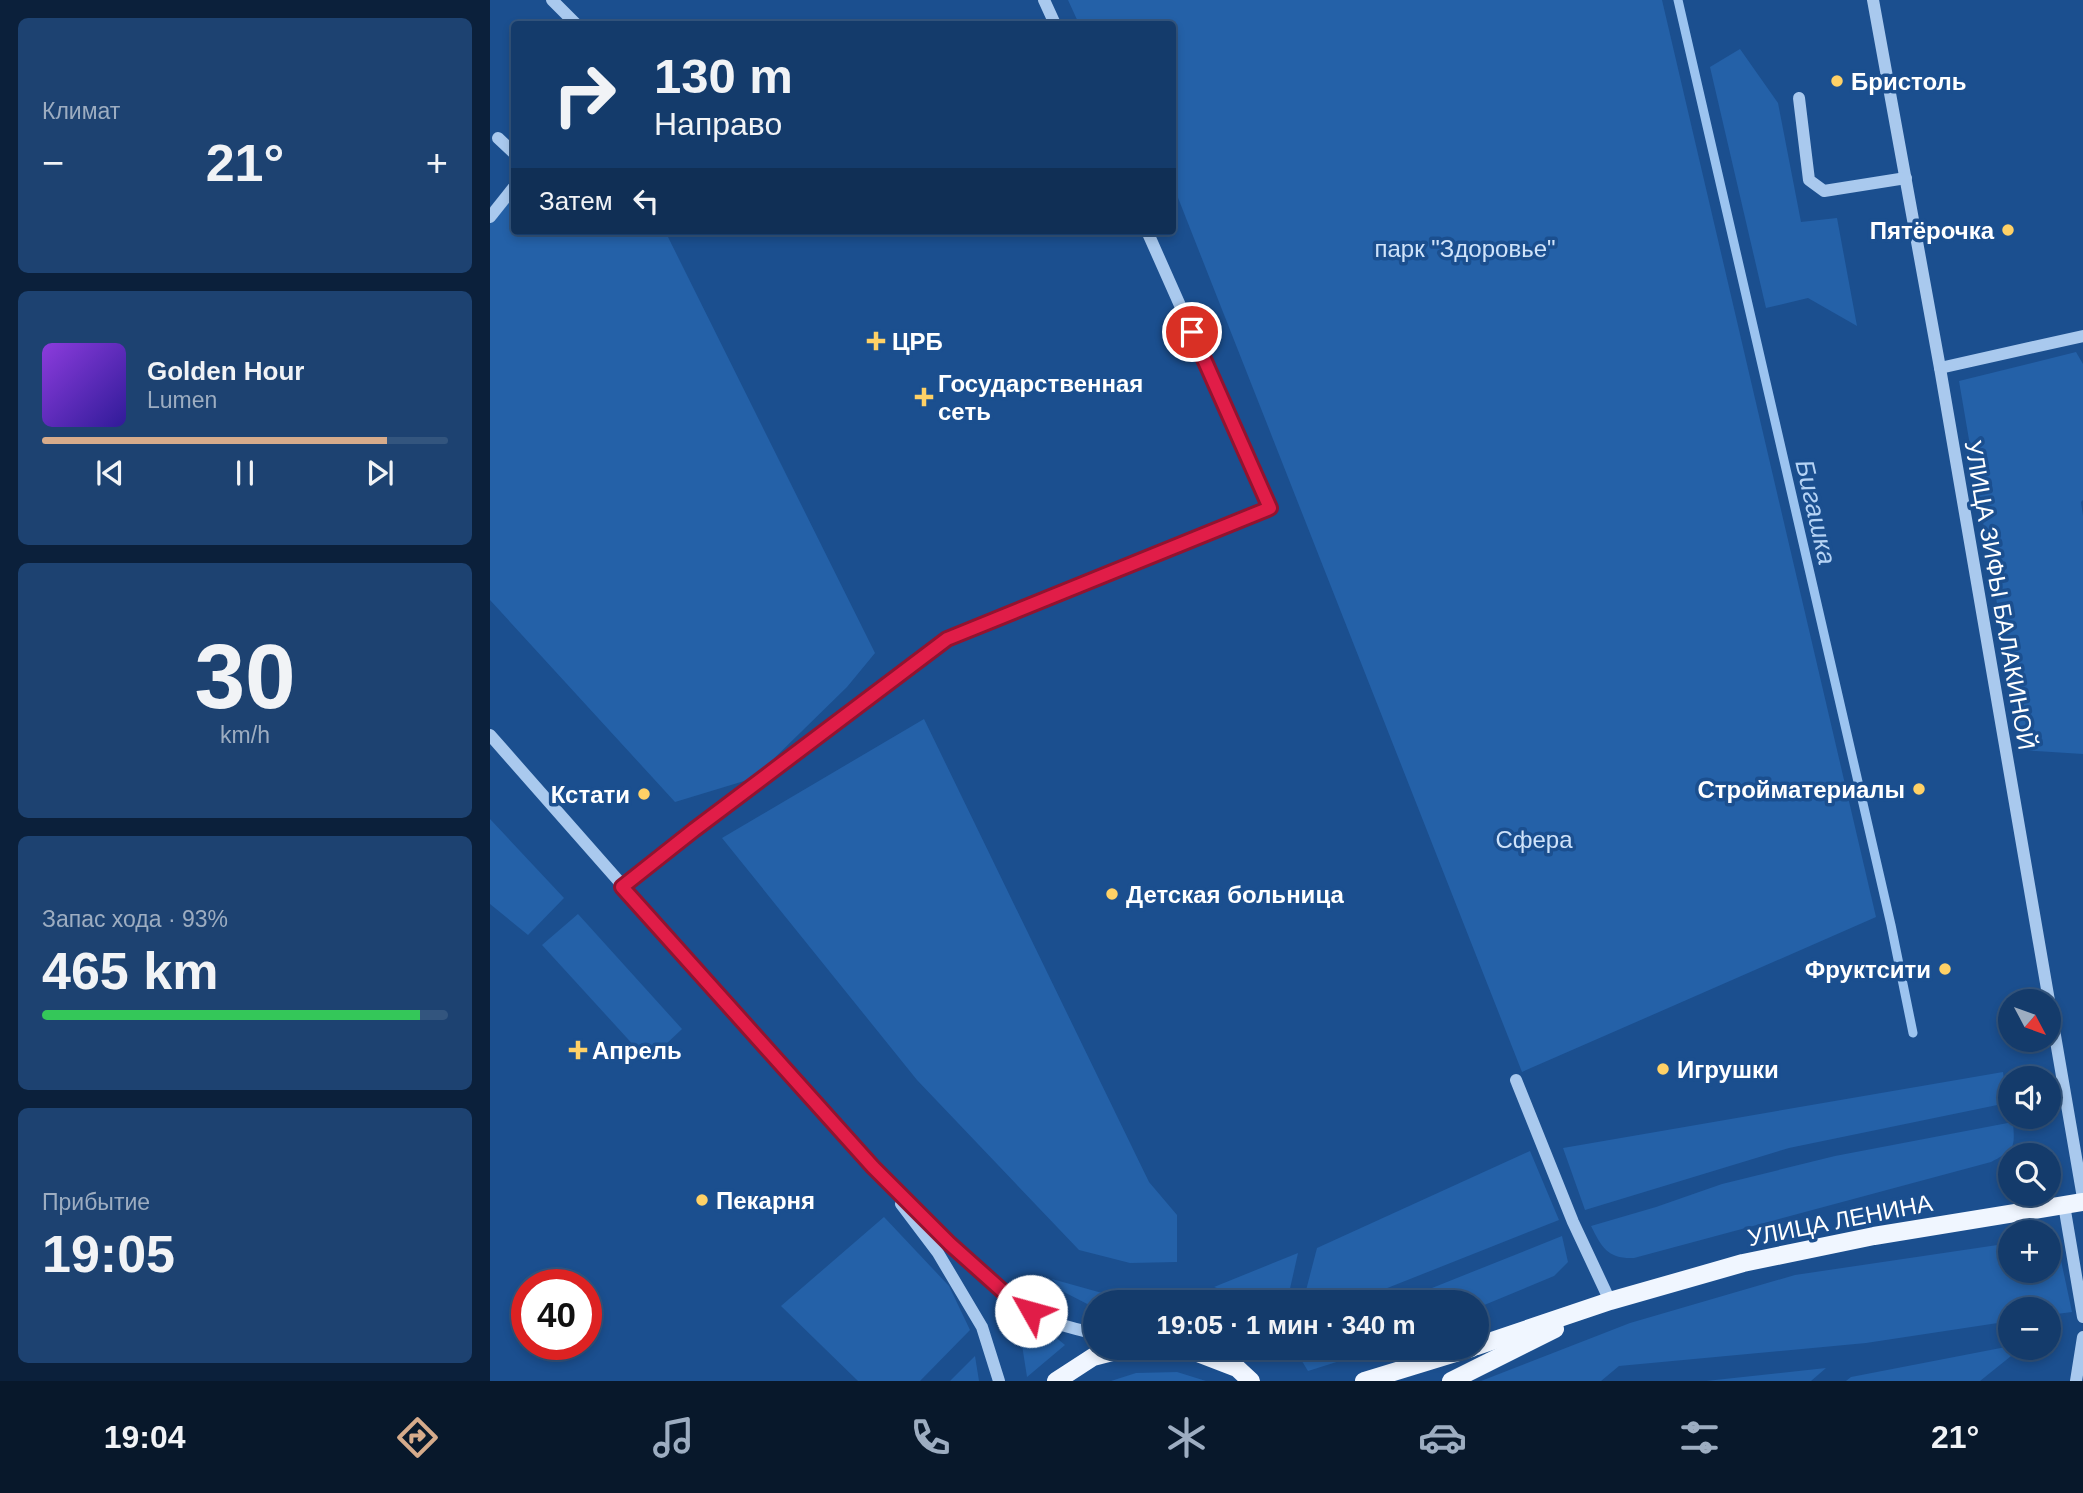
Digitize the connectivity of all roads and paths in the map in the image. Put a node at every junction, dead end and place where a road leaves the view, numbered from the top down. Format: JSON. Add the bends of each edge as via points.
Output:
{"nodes":[{"id":1,"x":552,"y":0,"type":"edge"},
{"id":2,"x":1044,"y":0,"type":"edge"},
{"id":3,"x":1873,"y":0,"type":"edge"},
{"id":4,"x":573,"y":21,"type":"edge"},
{"id":5,"x":1054,"y":21,"type":"edge"},
{"id":6,"x":1799,"y":99,"type":"dead end"},
{"id":7,"x":498,"y":138,"type":"dead end"},
{"id":8,"x":511,"y":150,"type":"edge"},
{"id":9,"x":1906,"y":178,"type":"junction"},
{"id":10,"x":511,"y":191,"type":"edge"},
{"id":11,"x":490,"y":217,"type":"edge"},
{"id":12,"x":1149,"y":235,"type":"edge"},
{"id":13,"x":2083,"y":336,"type":"edge"},
{"id":14,"x":1940,"y":368,"type":"junction"},
{"id":15,"x":490,"y":735,"type":"edge"},
{"id":16,"x":622,"y":887,"type":"junction"},
{"id":17,"x":1516,"y":1080,"type":"dead end"},
{"id":18,"x":873,"y":1167,"type":"junction"},
{"id":19,"x":2083,"y":1200,"type":"edge"},
{"id":20,"x":2064,"y":1205,"type":"junction"},
{"id":21,"x":1610,"y":1301,"type":"junction"},
{"id":22,"x":2083,"y":1317,"type":"edge"},
{"id":23,"x":1083,"y":1330,"type":"edge"},
{"id":24,"x":2083,"y":1337,"type":"edge"},
{"id":25,"x":1489,"y":1342,"type":"edge"},
{"id":26,"x":1088,"y":1360,"type":"edge"},
{"id":27,"x":1216,"y":1360,"type":"edge"},
{"id":28,"x":1433,"y":1360,"type":"edge"},
{"id":29,"x":1237,"y":1368,"type":"junction"},
{"id":30,"x":999,"y":1381,"type":"edge"},
{"id":31,"x":1056,"y":1381,"type":"edge"},
{"id":32,"x":1251,"y":1381,"type":"edge"},
{"id":33,"x":1261,"y":1381,"type":"edge"},
{"id":34,"x":1364,"y":1381,"type":"edge"},
{"id":35,"x":1451,"y":1381,"type":"edge"},
{"id":36,"x":2076,"y":1381,"type":"edge"}],
"edges":[{"from":1,"to":4,"type":"street"},
{"from":2,"to":5,"type":"street"},
{"from":3,"to":9,"type":"street","name":"УЛИЦА ЗИФЫ БАЛАКИНОЙ"},
{"from":6,"to":9,"type":"street","via":[[1809,180],[1824,191]]},
{"from":7,"to":8,"type":"street"},
{"from":9,"to":14,"type":"street","name":"УЛИЦА ЗИФЫ БАЛАКИНОЙ"},
{"from":10,"to":11,"type":"street"},
{"from":12,"to":16,"type":"street","via":[[1270,508],[947,639]]},
{"from":13,"to":14,"type":"street"},
{"from":14,"to":19,"type":"street","name":"УЛИЦА ЗИФЫ БАЛАКИНОЙ"},
{"from":15,"to":16,"type":"street"},
{"from":16,"to":18,"type":"street"},
{"from":17,"to":21,"type":"street"},
{"from":18,"to":23,"type":"street","via":[[1016,1303],[1046,1320]]},
{"from":18,"to":30,"type":"street","via":[[938,1253],[985,1333]]},
{"from":19,"to":20,"type":"main road","name":"УЛИЦА ЛЕНИНА"},
{"from":20,"to":21,"type":"main road","name":"УЛИЦА ЛЕНИНА","via":[[1743,1263]]},
{"from":20,"to":22,"type":"street"},
{"from":21,"to":25,"type":"main road"},
{"from":21,"to":35,"type":"main road"},
{"from":24,"to":36,"type":"street"},
{"from":26,"to":31,"type":"main road"},
{"from":27,"to":29,"type":"main road"},
{"from":28,"to":34,"type":"main road"},
{"from":29,"to":32,"type":"main road"},
{"from":29,"to":33,"type":"main road"}]}
